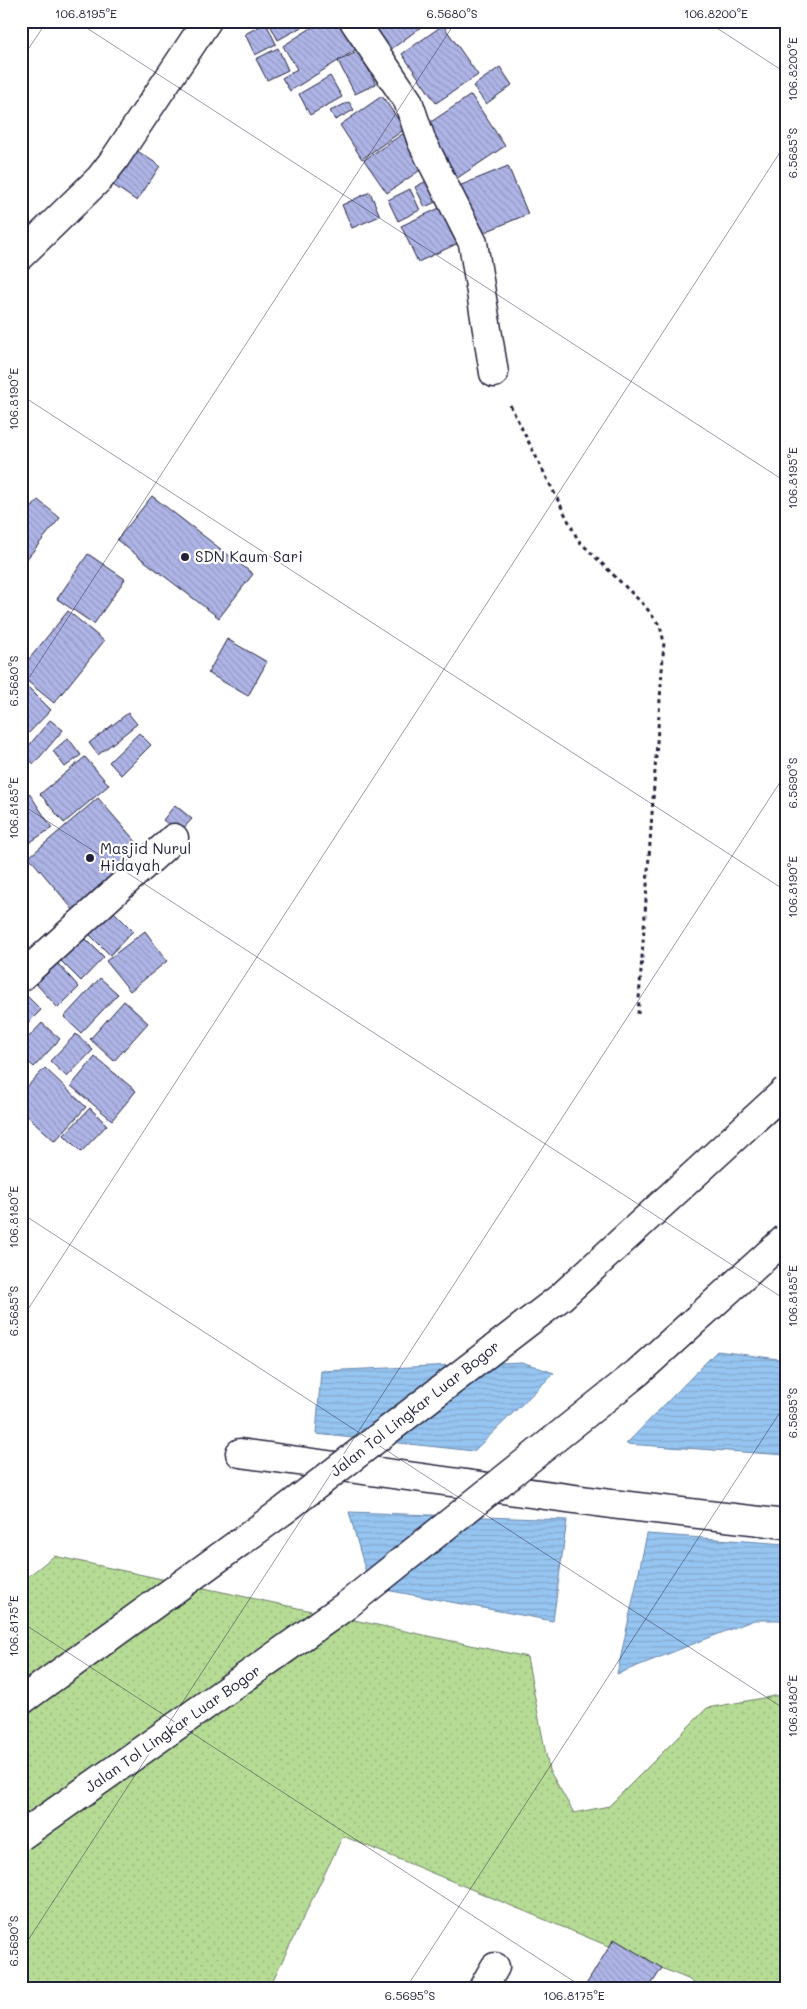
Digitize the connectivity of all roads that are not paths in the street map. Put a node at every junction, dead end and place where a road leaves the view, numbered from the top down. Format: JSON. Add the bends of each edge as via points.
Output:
{"nodes":[{"id":1,"x":207,"y":21,"type":"edge"},
{"id":2,"x":354,"y":21,"type":"edge"},
{"id":3,"x":21,"y":255,"type":"edge"},
{"id":4,"x":494,"y":373,"type":"road end"},
{"id":5,"x":174,"y":838,"type":"dead end"},
{"id":6,"x":21,"y":977,"type":"edge"},
{"id":7,"x":786,"y":1090,"type":"edge"},
{"id":8,"x":786,"y":1238,"type":"edge"},
{"id":9,"x":240,"y":1453,"type":"dead end"},
{"id":10,"x":786,"y":1524,"type":"edge"},
{"id":11,"x":21,"y":1701,"type":"edge"},
{"id":12,"x":21,"y":1836,"type":"edge"}],
"edges":[{"from":1,"to":3,"type":"main road","via":[[100,178]]},
{"from":2,"to":4,"type":"main road","via":[[408,102],[422,142],[473,243]]},
{"from":5,"to":6,"type":"main road"},
{"from":7,"to":11,"type":"main road","name":"Jalan Tol Lingkar Luar Bogor","bridge":true,"via":[[560,1296],[283,1511]]},
{"from":8,"to":12,"type":"main road","name":"Jalan Tol Lingkar Luar Bogor","bridge":true,"via":[[637,1374],[347,1606]]},
{"from":9,"to":10,"type":"main road"}]}
